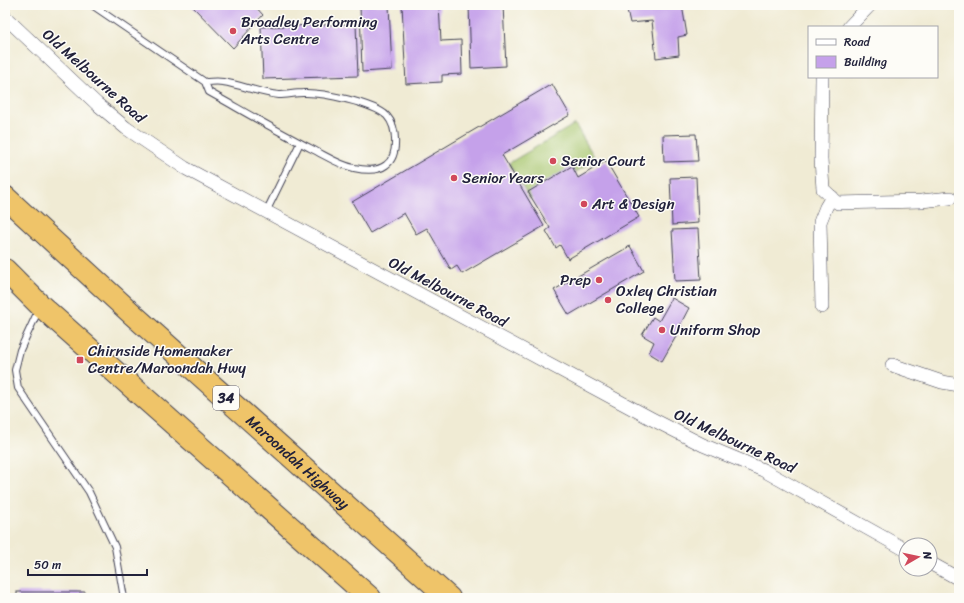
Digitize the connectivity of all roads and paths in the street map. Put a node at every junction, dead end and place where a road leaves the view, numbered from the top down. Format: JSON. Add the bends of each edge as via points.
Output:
{"nodes":[{"id":1,"x":870,"y":5,"type":"edge"},
{"id":2,"x":94,"y":6,"type":"edge"},
{"id":3,"x":5,"y":17,"type":"edge"},
{"id":4,"x":850,"y":26,"type":"edge"},
{"id":5,"x":822,"y":78,"type":"edge"},
{"id":6,"x":205,"y":82,"type":"junction"},
{"id":7,"x":300,"y":143,"type":"junction"},
{"id":8,"x":5,"y":197,"type":"edge"},
{"id":9,"x":832,"y":197,"type":"junction"},
{"id":10,"x":950,"y":198,"type":"dead end"},
{"id":11,"x":266,"y":212,"type":"junction"},
{"id":12,"x":5,"y":270,"type":"edge"},
{"id":13,"x":41,"y":306,"type":"junction"},
{"id":14,"x":822,"y":307,"type":"dead end"},
{"id":15,"x":892,"y":365,"type":"dead end"},
{"id":16,"x":959,"y":385,"type":"edge"},
{"id":17,"x":898,"y":546,"type":"edge"},
{"id":18,"x":938,"y":567,"type":"edge"},
{"id":19,"x":959,"y":579,"type":"edge"},
{"id":20,"x":124,"y":598,"type":"edge"},
{"id":21,"x":370,"y":598,"type":"edge"},
{"id":22,"x":449,"y":598,"type":"edge"}],
"edges":[{"from":1,"to":4,"type":"street"},
{"from":2,"to":6,"type":"lane"},
{"from":3,"to":11,"type":"street","name":"Old Melbourne Road","via":[[126,128],[185,168]]},
{"from":5,"to":9,"type":"street","via":[[823,189]]},
{"from":6,"to":7,"type":"lane","via":[[209,92]]},
{"from":6,"to":7,"type":"lane","via":[[222,82],[280,95],[304,93],[333,96],[363,104],[387,116],[396,135],[392,158],[386,165],[366,170],[343,165]]},
{"from":7,"to":11,"type":"lane"},
{"from":8,"to":22,"type":"highway","name":"Maroondah Highway","number":"34"},
{"from":9,"to":10,"type":"street","via":[[838,203]]},
{"from":9,"to":14,"type":"street","via":[[820,222]]},
{"from":11,"to":17,"type":"street","name":"Old Melbourne Road","via":[[652,419],[703,445],[763,470]]},
{"from":12,"to":13,"type":"highway"},
{"from":13,"to":20,"type":"lane","via":[[20,350],[15,370],[18,388],[89,492],[115,547]]},
{"from":13,"to":21,"type":"highway"},
{"from":15,"to":16,"type":"street"},
{"from":18,"to":19,"type":"street"}]}
